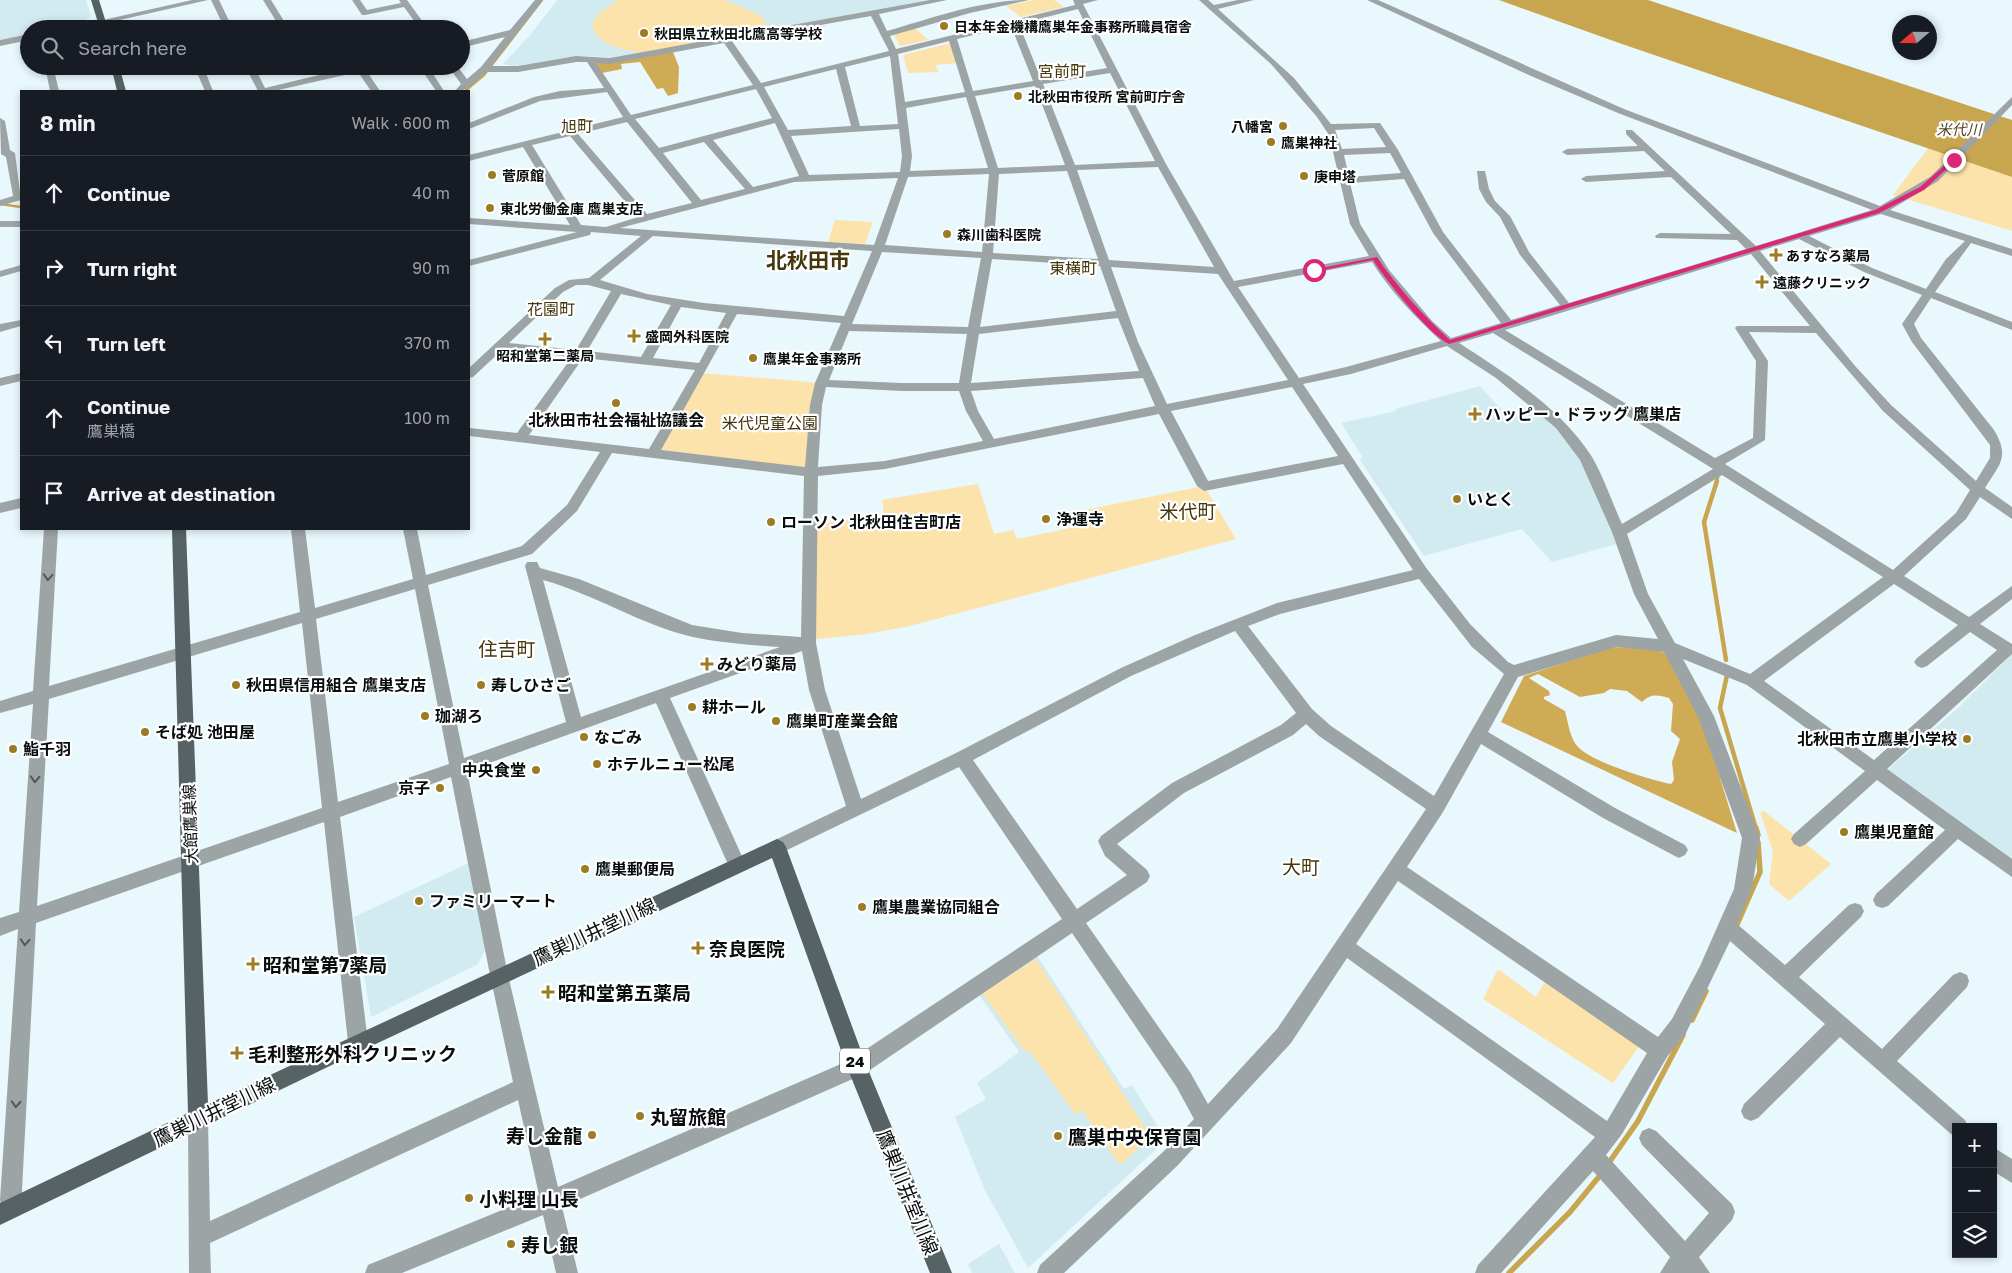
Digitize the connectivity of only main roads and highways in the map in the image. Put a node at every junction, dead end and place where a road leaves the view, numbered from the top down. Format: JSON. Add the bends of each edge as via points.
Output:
{"nodes":[{"id":1,"x":95,"y":0,"type":"edge"},
{"id":2,"x":101,"y":20,"type":"edge"},
{"id":3,"x":118,"y":75,"type":"edge"},
{"id":4,"x":122,"y":90,"type":"edge"},
{"id":5,"x":179,"y":530,"type":"edge"},
{"id":6,"x":198,"y":1119,"type":"junction"},
{"id":7,"x":5,"y":1211,"type":"edge"},
{"id":8,"x":941,"y":1273,"type":"edge"}],
"edges":[{"from":1,"to":2,"type":"main road"},
{"from":3,"to":4,"type":"main road"},
{"from":5,"to":6,"type":"main road","name":"大館鷹巣線"},
{"from":6,"to":7,"type":"main road","name":"鷹巣川井堂川線"},
{"from":6,"to":8,"type":"main road","name":"鷹巣川井堂川線","number":"24","via":[[777,847],[857,1067]]}]}
